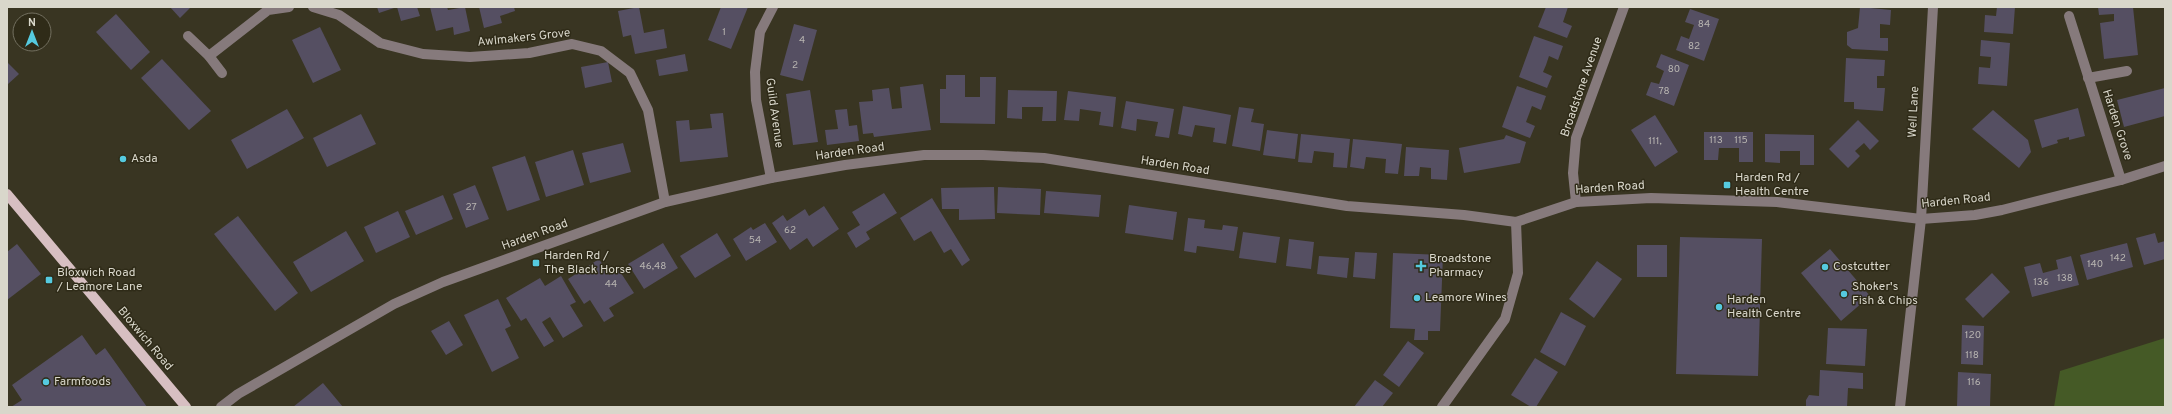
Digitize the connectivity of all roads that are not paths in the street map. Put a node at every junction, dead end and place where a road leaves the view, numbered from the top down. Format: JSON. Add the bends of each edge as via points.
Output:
{"nodes":[{"id":1,"x":289,"y":7,"type":"edge"},
{"id":2,"x":313,"y":7,"type":"edge"},
{"id":3,"x":772,"y":7,"type":"edge"},
{"id":4,"x":1624,"y":7,"type":"edge"},
{"id":5,"x":1933,"y":7,"type":"edge"},
{"id":6,"x":2069,"y":16,"type":"dead end"},
{"id":7,"x":188,"y":36,"type":"dead end"},
{"id":8,"x":209,"y":56,"type":"junction"},
{"id":9,"x":2127,"y":71,"type":"dead end"},
{"id":10,"x":222,"y":73,"type":"dead end"},
{"id":11,"x":2088,"y":78,"type":"junction"},
{"id":12,"x":2165,"y":166,"type":"edge"},
{"id":13,"x":771,"y":178,"type":"junction"},
{"id":14,"x":2122,"y":180,"type":"junction"},
{"id":15,"x":7,"y":194,"type":"edge"},
{"id":16,"x":665,"y":202,"type":"junction"},
{"id":17,"x":1576,"y":202,"type":"junction"},
{"id":18,"x":1921,"y":219,"type":"junction"},
{"id":19,"x":1516,"y":222,"type":"junction"},
{"id":20,"x":186,"y":407,"type":"edge"},
{"id":21,"x":221,"y":407,"type":"edge"},
{"id":22,"x":1442,"y":407,"type":"edge"},
{"id":23,"x":1900,"y":407,"type":"edge"}],
"edges":[{"from":1,"to":8,"type":"street","via":[[268,10]]},
{"from":2,"to":16,"type":"street","name":"Awlmakers Grove","via":[[339,15],[380,43],[422,54],[470,57],[521,54],[572,44],[601,51],[630,73],[648,110]]},
{"from":3,"to":13,"type":"street","name":"Guild Avenue","via":[[760,32],[755,72],[756,100]]},
{"from":4,"to":17,"type":"street","name":"Broadstone Avenue","via":[[1576,138],[1573,173]]},
{"from":5,"to":18,"type":"street","name":"Well Lane"},
{"from":6,"to":11,"type":"street","name":"Harden Grove"},
{"from":7,"to":8,"type":"street"},
{"from":8,"to":10,"type":"street"},
{"from":9,"to":11,"type":"street","name":"Harden Grove"},
{"from":11,"to":14,"type":"street","name":"Harden Grove"},
{"from":12,"to":14,"type":"street","name":"Harden Road"},
{"from":13,"to":16,"type":"street","name":"Harden Road"},
{"from":13,"to":19,"type":"street","name":"Harden Road","via":[[924,155],[1044,158],[1347,206],[1464,215]]},
{"from":14,"to":18,"type":"street","name":"Harden Road","via":[[2002,210]]},
{"from":15,"to":20,"type":"main road","name":"Bloxwich Road"},
{"from":16,"to":21,"type":"street","name":"Harden Road","via":[[443,282],[394,304],[238,394]]},
{"from":17,"to":18,"type":"street","name":"Harden Road","via":[[1651,198],[1777,202]]},
{"from":17,"to":19,"type":"street","name":"Harden Road"},
{"from":18,"to":23,"type":"street","name":"Well Lane"},
{"from":19,"to":22,"type":"street","via":[[1518,273],[1505,319]]}]}
